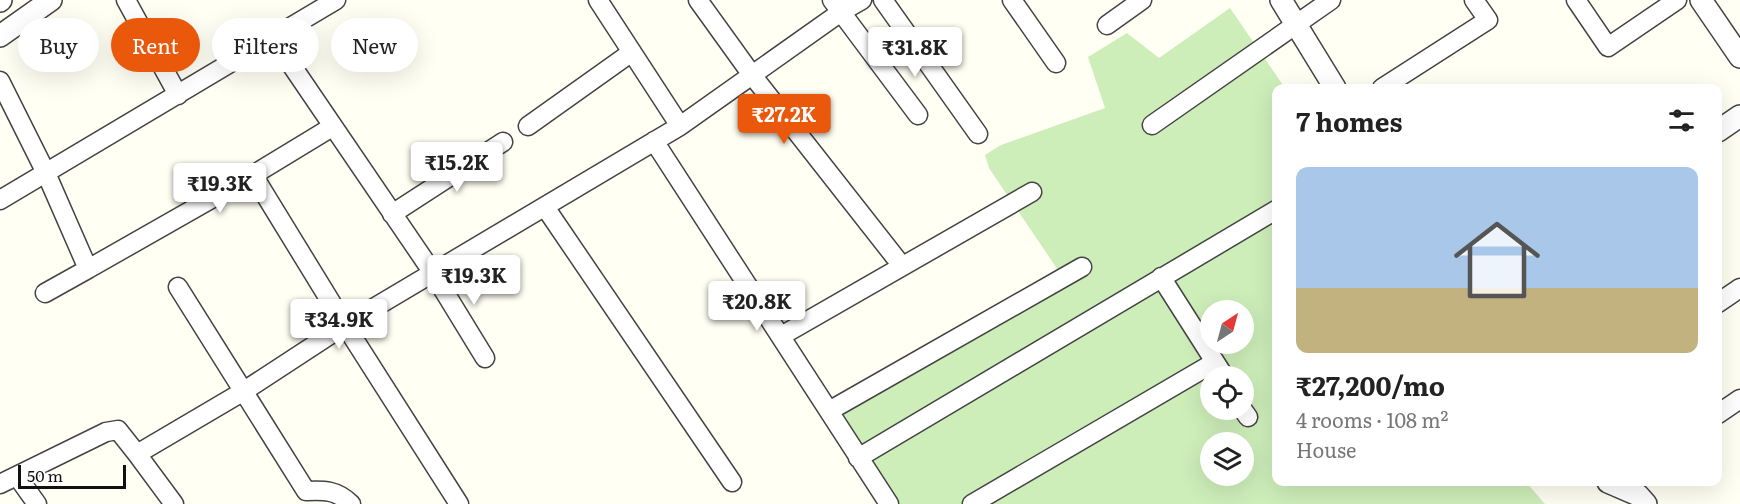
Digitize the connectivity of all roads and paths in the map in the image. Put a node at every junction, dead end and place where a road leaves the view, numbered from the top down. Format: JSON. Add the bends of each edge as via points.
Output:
{"nodes":[{"id":1,"x":51,"y":0,"type":"edge"},
{"id":2,"x":126,"y":0,"type":"edge"},
{"id":3,"x":336,"y":0,"type":"edge"},
{"id":4,"x":598,"y":0,"type":"edge"},
{"id":5,"x":698,"y":0,"type":"edge"},
{"id":6,"x":862,"y":0,"type":"edge"},
{"id":7,"x":884,"y":0,"type":"edge"},
{"id":8,"x":1012,"y":0,"type":"edge"},
{"id":9,"x":1142,"y":0,"type":"edge"},
{"id":10,"x":1281,"y":0,"type":"edge"},
{"id":11,"x":1330,"y":0,"type":"edge"},
{"id":12,"x":1474,"y":0,"type":"edge"},
{"id":13,"x":1575,"y":0,"type":"edge"},
{"id":14,"x":1677,"y":0,"type":"edge"},
{"id":15,"x":1701,"y":0,"type":"edge"},
{"id":16,"x":836,"y":6,"type":"edge"},
{"id":17,"x":306,"y":18,"type":"edge"},
{"id":18,"x":1107,"y":25,"type":"dead end"},
{"id":19,"x":1293,"y":26,"type":"junction"},
{"id":20,"x":0,"y":36,"type":"edge"},
{"id":21,"x":632,"y":52,"type":"junction"},
{"id":22,"x":1740,"y":57,"type":"edge"},
{"id":23,"x":1056,"y":63,"type":"dead end"},
{"id":24,"x":216,"y":72,"type":"edge"},
{"id":25,"x":296,"y":72,"type":"edge"},
{"id":26,"x":752,"y":75,"type":"junction"},
{"id":27,"x":0,"y":81,"type":"edge"},
{"id":28,"x":1332,"y":84,"type":"edge"},
{"id":29,"x":1388,"y":84,"type":"edge"},
{"id":30,"x":178,"y":95,"type":"junction"},
{"id":31,"x":918,"y":115,"type":"dead end"},
{"id":32,"x":1740,"y":116,"type":"edge"},
{"id":33,"x":1152,"y":124,"type":"dead end"},
{"id":34,"x":528,"y":126,"type":"dead end"},
{"id":35,"x":680,"y":126,"type":"junction"},
{"id":36,"x":332,"y":127,"type":"junction"},
{"id":37,"x":1722,"y":128,"type":"edge"},
{"id":38,"x":978,"y":134,"type":"dead end"},
{"id":39,"x":654,"y":141,"type":"junction"},
{"id":40,"x":503,"y":142,"type":"dead end"},
{"id":41,"x":46,"y":173,"type":"junction"},
{"id":42,"x":253,"y":175,"type":"junction"},
{"id":43,"x":1032,"y":192,"type":"dead end"},
{"id":44,"x":0,"y":200,"type":"edge"},
{"id":45,"x":545,"y":207,"type":"junction"},
{"id":46,"x":1272,"y":212,"type":"edge"},
{"id":47,"x":392,"y":214,"type":"junction"},
{"id":48,"x":903,"y":266,"type":"junction"},
{"id":49,"x":1083,"y":267,"type":"dead end"},
{"id":50,"x":88,"y":269,"type":"junction"},
{"id":51,"x":433,"y":273,"type":"junction"},
{"id":52,"x":1161,"y":277,"type":"junction"},
{"id":53,"x":178,"y":287,"type":"dead end"},
{"id":54,"x":1740,"y":288,"type":"edge"},
{"id":55,"x":45,"y":293,"type":"dead end"},
{"id":56,"x":1722,"y":300,"type":"edge"},
{"id":57,"x":345,"y":325,"type":"junction"},
{"id":58,"x":781,"y":336,"type":"junction"},
{"id":59,"x":485,"y":358,"type":"dead end"},
{"id":60,"x":1218,"y":366,"type":"edge"},
{"id":61,"x":1200,"y":380,"type":"edge"},
{"id":62,"x":244,"y":391,"type":"junction"},
{"id":63,"x":1740,"y":399,"type":"edge"},
{"id":64,"x":829,"y":411,"type":"junction"},
{"id":65,"x":1722,"y":411,"type":"edge"},
{"id":66,"x":137,"y":454,"type":"junction"},
{"id":67,"x":858,"y":458,"type":"junction"},
{"id":68,"x":17,"y":476,"type":"junction"},
{"id":69,"x":732,"y":482,"type":"dead end"},
{"id":70,"x":0,"y":484,"type":"edge"},
{"id":71,"x":1618,"y":486,"type":"edge"},
{"id":72,"x":168,"y":502,"type":"edge"},
{"id":73,"x":37,"y":504,"type":"edge"},
{"id":74,"x":351,"y":504,"type":"edge"},
{"id":75,"x":459,"y":504,"type":"edge"},
{"id":76,"x":889,"y":504,"type":"edge"},
{"id":77,"x":972,"y":504,"type":"edge"},
{"id":78,"x":1646,"y":504,"type":"edge"}],
"edges":[{"from":1,"to":20,"type":"street"},
{"from":2,"to":30,"type":"street"},
{"from":3,"to":17,"type":"street"},
{"from":4,"to":21,"type":"street"},
{"from":5,"to":26,"type":"street"},
{"from":6,"to":16,"type":"street"},
{"from":7,"to":38,"type":"street"},
{"from":8,"to":23,"type":"street"},
{"from":9,"to":18,"type":"street"},
{"from":10,"to":19,"type":"street"},
{"from":11,"to":19,"type":"street"},
{"from":12,"to":29,"type":"street","via":[[1488,20]]},
{"from":13,"to":14,"type":"street","via":[[1608,47]]},
{"from":15,"to":22,"type":"street"},
{"from":16,"to":26,"type":"street"},
{"from":16,"to":31,"type":"street"},
{"from":19,"to":28,"type":"street"},
{"from":19,"to":33,"type":"street"},
{"from":21,"to":34,"type":"street"},
{"from":21,"to":35,"type":"street"},
{"from":24,"to":30,"type":"street"},
{"from":25,"to":36,"type":"street"},
{"from":26,"to":35,"type":"street"},
{"from":26,"to":48,"type":"street"},
{"from":27,"to":41,"type":"street"},
{"from":30,"to":41,"type":"street"},
{"from":32,"to":37,"type":"street"},
{"from":35,"to":39,"type":"street"},
{"from":36,"to":42,"type":"street"},
{"from":36,"to":47,"type":"street"},
{"from":39,"to":45,"type":"street"},
{"from":39,"to":58,"type":"street"},
{"from":40,"to":47,"type":"street"},
{"from":41,"to":44,"type":"street"},
{"from":41,"to":50,"type":"street"},
{"from":42,"to":50,"type":"street"},
{"from":42,"to":57,"type":"street"},
{"from":43,"to":48,"type":"street"},
{"from":45,"to":51,"type":"street"},
{"from":45,"to":69,"type":"street"},
{"from":46,"to":52,"type":"street"},
{"from":47,"to":51,"type":"street"},
{"from":48,"to":58,"type":"street"},
{"from":49,"to":64,"type":"street"},
{"from":50,"to":55,"type":"street"},
{"from":51,"to":57,"type":"street"},
{"from":51,"to":59,"type":"street"},
{"from":52,"to":60,"type":"street"},
{"from":52,"to":67,"type":"street"},
{"from":53,"to":62,"type":"street"},
{"from":54,"to":56,"type":"street"},
{"from":57,"to":62,"type":"street"},
{"from":57,"to":75,"type":"street"},
{"from":58,"to":64,"type":"street"},
{"from":61,"to":77,"type":"street"},
{"from":62,"to":66,"type":"street"},
{"from":62,"to":74,"type":"street","via":[[306,491],[326,489]]},
{"from":63,"to":65,"type":"street"},
{"from":64,"to":67,"type":"street"},
{"from":66,"to":68,"type":"street","via":[[118,430],[106,432]]},
{"from":66,"to":72,"type":"street"},
{"from":67,"to":76,"type":"street"},
{"from":68,"to":70,"type":"street"},
{"from":68,"to":73,"type":"street"},
{"from":71,"to":78,"type":"street","via":[[1638,495]]}]}
